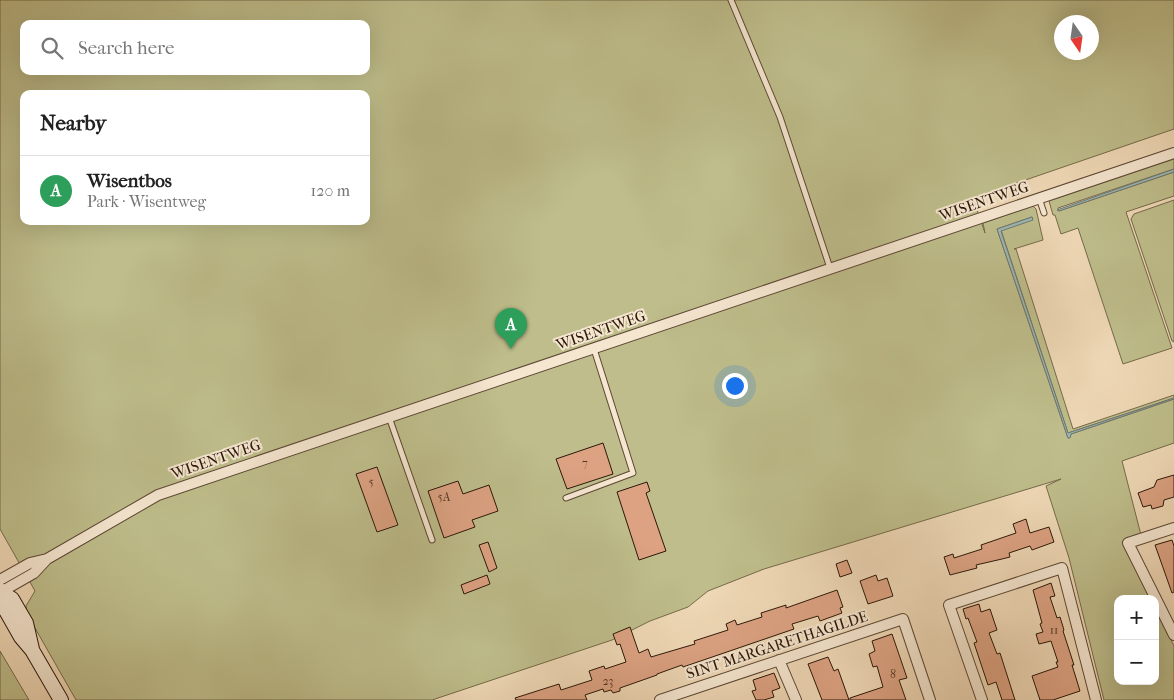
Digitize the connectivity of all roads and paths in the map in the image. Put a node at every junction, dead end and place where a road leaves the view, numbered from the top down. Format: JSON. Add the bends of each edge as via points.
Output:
{"nodes":[{"id":1,"x":731,"y":0,"type":"edge"},
{"id":2,"x":1174,"y":153,"type":"edge"},
{"id":3,"x":1039,"y":198,"type":"junction"},
{"id":4,"x":1044,"y":213,"type":"dead end"},
{"id":5,"x":830,"y":268,"type":"junction"},
{"id":6,"x":594,"y":349,"type":"junction"},
{"id":7,"x":388,"y":416,"type":"junction"},
{"id":8,"x":566,"y":498,"type":"dead end"},
{"id":9,"x":1174,"y":528,"type":"edge"},
{"id":10,"x":432,"y":540,"type":"dead end"},
{"id":11,"x":0,"y":587,"type":"edge"},
{"id":12,"x":1174,"y":635,"type":"edge"},
{"id":13,"x":779,"y":660,"type":"junction"},
{"id":14,"x":682,"y":696,"type":"edge"},
{"id":15,"x":61,"y":700,"type":"edge"},
{"id":16,"x":660,"y":700,"type":"edge"},
{"id":17,"x":796,"y":700,"type":"edge"},
{"id":18,"x":930,"y":700,"type":"edge"},
{"id":19,"x":982,"y":700,"type":"edge"},
{"id":20,"x":1096,"y":700,"type":"edge"}],
"edges":[{"from":1,"to":5,"type":"lane","via":[[780,116]]},
{"from":2,"to":3,"type":"street","name":"WISENTWEG"},
{"from":3,"to":4,"type":"lane"},
{"from":3,"to":5,"type":"street","name":"WISENTWEG"},
{"from":5,"to":6,"type":"street","name":"WISENTWEG"},
{"from":6,"to":7,"type":"street","name":"WISENTWEG"},
{"from":6,"to":8,"type":"lane","via":[[633,473]]},
{"from":7,"to":10,"type":"lane"},
{"from":7,"to":11,"type":"street","name":"WISENTWEG","via":[[158,495],[47,559],[34,573]]},
{"from":9,"to":12,"type":"street","via":[[1128,543]]},
{"from":11,"to":15,"type":"main road","via":[[4,607]]},
{"from":13,"to":14,"type":"street","name":"SINT MARGARETHAGILDE"},
{"from":13,"to":17,"type":"street"},
{"from":13,"to":18,"type":"street","name":"SINT MARGARETHAGILDE","via":[[903,619]]},
{"from":14,"to":16,"type":"street","name":"SINT MARGARETHAGILDE"},
{"from":19,"to":20,"type":"street","via":[[949,604],[1062,568]]}]}
